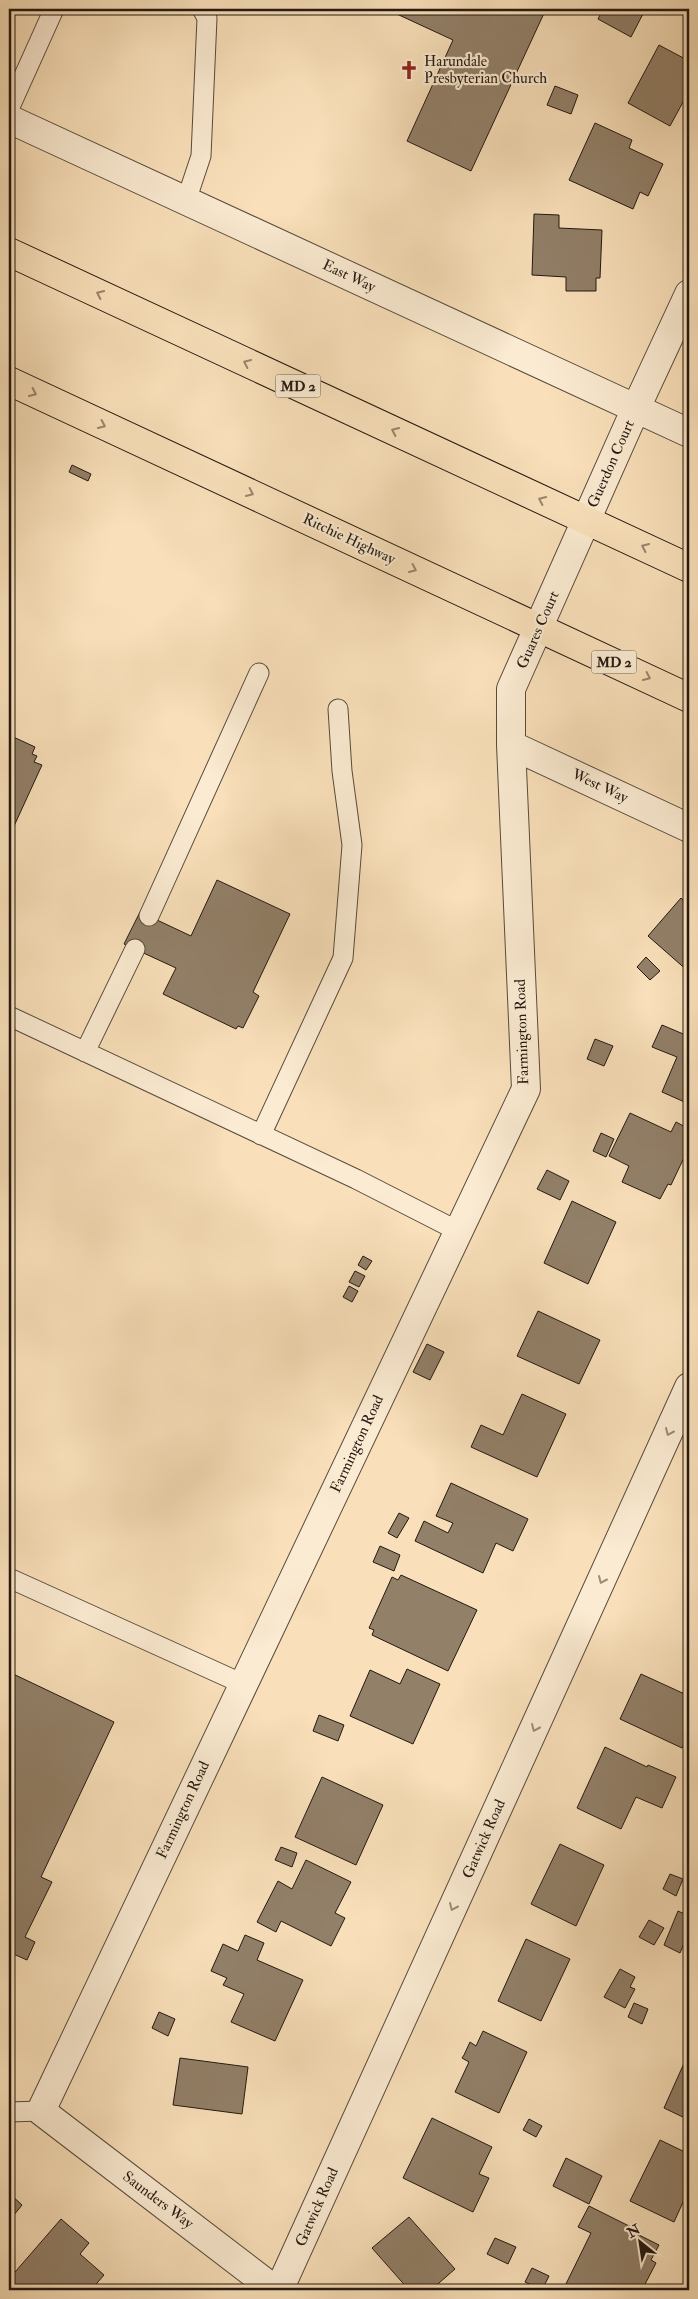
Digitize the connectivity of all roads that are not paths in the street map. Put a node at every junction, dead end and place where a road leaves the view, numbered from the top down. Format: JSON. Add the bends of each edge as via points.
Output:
{"nodes":[{"id":1,"x":54,"y":9,"type":"edge"},
{"id":2,"x":202,"y":9,"type":"edge"},
{"id":3,"x":9,"y":109,"type":"edge"},
{"id":4,"x":9,"y":119,"type":"edge"},
{"id":5,"x":186,"y":201,"type":"junction"},
{"id":6,"x":9,"y":252,"type":"edge"},
{"id":7,"x":689,"y":294,"type":"edge"},
{"id":8,"x":9,"y":381,"type":"edge"},
{"id":9,"x":636,"y":408,"type":"junction"},
{"id":10,"x":689,"y":433,"type":"edge"},
{"id":11,"x":586,"y":520,"type":"junction"},
{"id":12,"x":689,"y":568,"type":"edge"},
{"id":13,"x":539,"y":627,"type":"junction"},
{"id":14,"x":259,"y":673,"type":"dead end"},
{"id":15,"x":689,"y":698,"type":"edge"},
{"id":16,"x":338,"y":709,"type":"dead end"},
{"id":17,"x":511,"y":745,"type":"junction"},
{"id":18,"x":689,"y":828,"type":"edge"},
{"id":19,"x":149,"y":916,"type":"dead end"},
{"id":20,"x":135,"y":949,"type":"dead end"},
{"id":21,"x":9,"y":1016,"type":"edge"},
{"id":22,"x":85,"y":1052,"type":"junction"},
{"id":23,"x":261,"y":1135,"type":"junction"},
{"id":24,"x":458,"y":1231,"type":"junction"},
{"id":25,"x":689,"y":1387,"type":"edge"},
{"id":26,"x":9,"y":1578,"type":"edge"},
{"id":27,"x":243,"y":1684,"type":"junction"},
{"id":28,"x":41,"y":2111,"type":"junction"},
{"id":29,"x":9,"y":2112,"type":"edge"},
{"id":30,"x":277,"y":2290,"type":"edge"}],
"edges":[{"from":1,"to":3,"type":"lane"},
{"from":2,"to":5,"type":"lane","via":[[207,18],[201,156]]},
{"from":4,"to":5,"type":"street","name":"East Way"},
{"from":5,"to":9,"type":"street","name":"East Way"},
{"from":11,"to":6,"type":"main road","number":"MD 2","one_way":true},
{"from":7,"to":9,"type":"street","name":"Guerdon Court"},
{"from":8,"to":13,"type":"main road","name":"Ritchie Highway","number":"MD 2","one_way":true},
{"from":9,"to":10,"type":"street","name":"East Way"},
{"from":9,"to":11,"type":"street","name":"Guerdon Court"},
{"from":12,"to":11,"type":"main road","number":"MD 2","one_way":true},
{"from":11,"to":13,"type":"street","name":"Guares Court"},
{"from":13,"to":15,"type":"main road","name":"Ritchie Highway","number":"MD 2","one_way":true},
{"from":13,"to":17,"type":"street","name":"Guares Court","via":[[511,689]]},
{"from":14,"to":19,"type":"lane"},
{"from":16,"to":23,"type":"lane","via":[[352,845],[343,958]]},
{"from":17,"to":18,"type":"street","name":"West Way"},
{"from":17,"to":24,"type":"street","name":"Farmington Road","via":[[526,1089]]},
{"from":20,"to":22,"type":"lane"},
{"from":21,"to":22,"type":"lane"},
{"from":22,"to":23,"type":"lane"},
{"from":23,"to":24,"type":"lane"},
{"from":24,"to":27,"type":"street","name":"Farmington Road"},
{"from":25,"to":30,"type":"street","name":"Gatwick Road","one_way":true},
{"from":26,"to":27,"type":"lane"},
{"from":27,"to":28,"type":"street","name":"Farmington Road"},
{"from":28,"to":29,"type":"lane"},
{"from":28,"to":30,"type":"street","name":"Saunders Way"}]}
